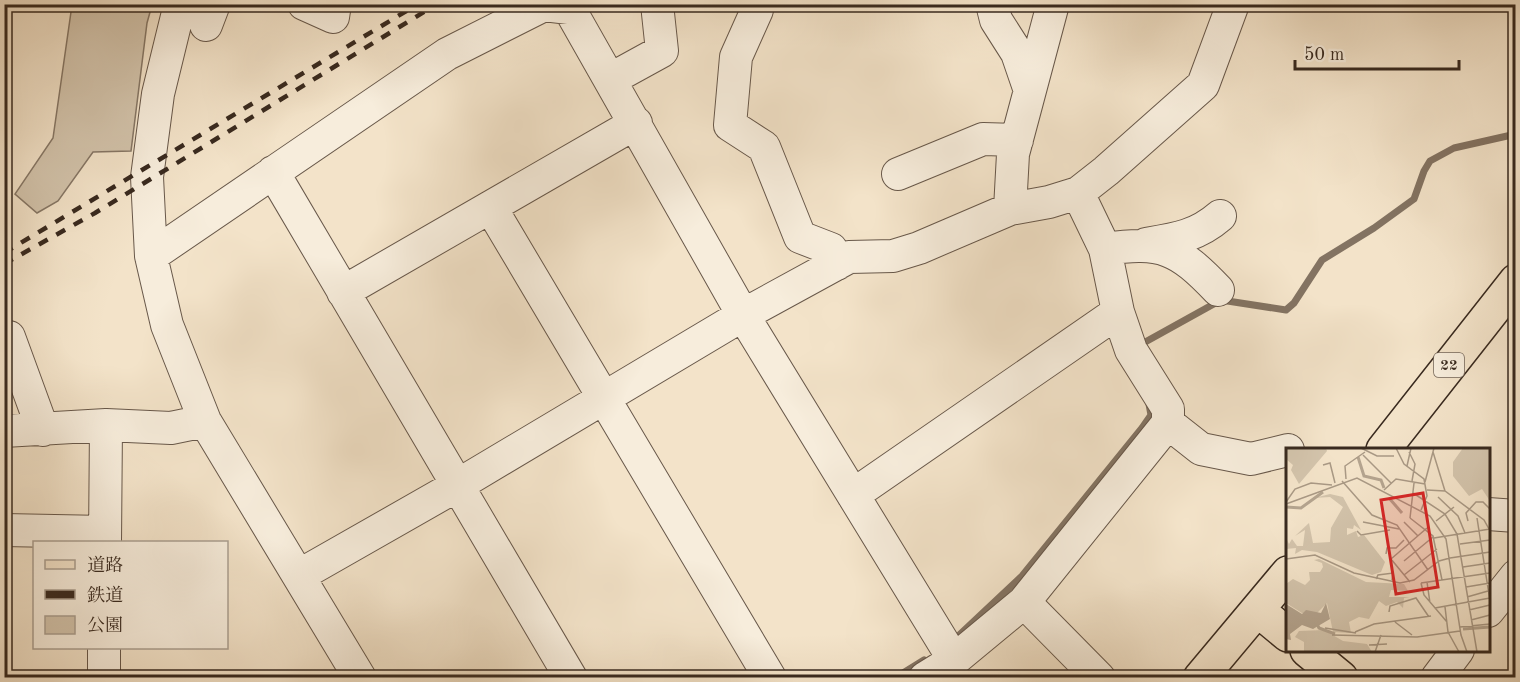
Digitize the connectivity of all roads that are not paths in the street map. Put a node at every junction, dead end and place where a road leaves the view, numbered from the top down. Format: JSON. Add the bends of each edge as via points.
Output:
{"nodes":[{"id":1,"x":180,"y":4,"type":"edge"},
{"id":2,"x":304,"y":4,"type":"edge"},
{"id":3,"x":335,"y":4,"type":"edge"},
{"id":4,"x":657,"y":4,"type":"edge"},
{"id":5,"x":756,"y":4,"type":"edge"},
{"id":6,"x":992,"y":4,"type":"edge"},
{"id":7,"x":1053,"y":4,"type":"edge"},
{"id":8,"x":1233,"y":4,"type":"edge"},
{"id":9,"x":611,"y":79,"type":"junction"},
{"id":10,"x":1029,"y":88,"type":"junction"},
{"id":11,"x":636,"y":123,"type":"junction"},
{"id":12,"x":1017,"y":140,"type":"junction"},
{"id":13,"x":273,"y":172,"type":"junction"},
{"id":14,"x":898,"y":174,"type":"dead end"},
{"id":15,"x":1078,"y":193,"type":"junction"},
{"id":16,"x":491,"y":208,"type":"junction"},
{"id":17,"x":1010,"y":210,"type":"junction"},
{"id":18,"x":1220,"y":216,"type":"dead end"},
{"id":19,"x":1142,"y":244,"type":"junction"},
{"id":20,"x":1105,"y":249,"type":"junction"},
{"id":21,"x":151,"y":256,"type":"junction"},
{"id":22,"x":837,"y":264,"type":"junction"},
{"id":23,"x":1515,"y":281,"type":"edge"},
{"id":24,"x":1218,"y":290,"type":"dead end"},
{"id":25,"x":343,"y":292,"type":"junction"},
{"id":26,"x":1118,"y":312,"type":"junction"},
{"id":27,"x":743,"y":315,"type":"junction"},
{"id":28,"x":9,"y":337,"type":"dead end"},
{"id":29,"x":605,"y":397,"type":"junction"},
{"id":30,"x":205,"y":420,"type":"junction"},
{"id":31,"x":1168,"y":423,"type":"junction"},
{"id":32,"x":106,"y":425,"type":"junction"},
{"id":33,"x":43,"y":430,"type":"junction"},
{"id":34,"x":4,"y":431,"type":"edge"},
{"id":35,"x":1385,"y":448,"type":"edge"},
{"id":36,"x":1286,"y":450,"type":"edge"},
{"id":37,"x":458,"y":485,"type":"junction"},
{"id":38,"x":854,"y":495,"type":"junction"},
{"id":39,"x":1490,"y":514,"type":"edge"},
{"id":40,"x":1515,"y":516,"type":"edge"},
{"id":41,"x":4,"y":530,"type":"edge"},
{"id":42,"x":105,"y":537,"type":"edge"},
{"id":43,"x":1286,"y":574,"type":"edge"},
{"id":44,"x":300,"y":575,"type":"junction"},
{"id":45,"x":1515,"y":576,"type":"edge"},
{"id":46,"x":1024,"y":602,"type":"junction"},
{"id":47,"x":1490,"y":608,"type":"edge"},
{"id":48,"x":1259,"y":610,"type":"junction"},
{"id":49,"x":1286,"y":634,"type":"edge"},
{"id":50,"x":104,"y":649,"type":"edge"},
{"id":51,"x":1308,"y":652,"type":"edge"},
{"id":52,"x":1457,"y":652,"type":"edge"},
{"id":53,"x":954,"y":660,"type":"junction"},
{"id":54,"x":104,"y":678,"type":"edge"},
{"id":55,"x":360,"y":678,"type":"edge"},
{"id":56,"x":571,"y":678,"type":"edge"},
{"id":57,"x":770,"y":678,"type":"edge"},
{"id":58,"x":925,"y":678,"type":"edge"},
{"id":59,"x":1099,"y":678,"type":"edge"},
{"id":60,"x":1200,"y":678,"type":"edge"},
{"id":61,"x":1341,"y":678,"type":"edge"},
{"id":62,"x":1437,"y":678,"type":"edge"}],
"edges":[{"from":1,"to":21,"type":"street","via":[[158,94],[147,177]]},
{"from":2,"to":3,"type":"street","via":[[333,17]]},
{"from":4,"to":9,"type":"street","via":[[662,51]]},
{"from":5,"to":22,"type":"street","via":[[757,10],[735,57],[730,125],[764,147],[800,237],[831,249]]},
{"from":6,"to":10,"type":"street","via":[[996,20],[1017,52]]},
{"from":7,"to":10,"type":"street"},
{"from":8,"to":15,"type":"street","via":[[1203,85]]},
{"from":9,"to":11,"type":"street"},
{"from":9,"to":13,"type":"street","via":[[569,8],[544,5],[447,54]]},
{"from":10,"to":12,"type":"street"},
{"from":11,"to":16,"type":"street"},
{"from":11,"to":27,"type":"street"},
{"from":12,"to":14,"type":"street","via":[[983,139]]},
{"from":12,"to":17,"type":"street"},
{"from":13,"to":21,"type":"street"},
{"from":13,"to":25,"type":"street"},
{"from":15,"to":17,"type":"street"},
{"from":15,"to":20,"type":"street"},
{"from":16,"to":25,"type":"street"},
{"from":16,"to":29,"type":"street"},
{"from":17,"to":22,"type":"street","via":[[919,248],[893,256],[849,257]]},
{"from":18,"to":19,"type":"street","via":[[1204,230],[1185,238]]},
{"from":19,"to":20,"type":"street"},
{"from":19,"to":24,"type":"street","via":[[1168,250],[1195,266]]},
{"from":20,"to":26,"type":"street"},
{"from":21,"to":30,"type":"street","via":[[167,325]]},
{"from":22,"to":27,"type":"street"},
{"from":23,"to":35,"type":"main road","number":"22"},
{"from":25,"to":37,"type":"street"},
{"from":26,"to":31,"type":"street","via":[[1131,350],[1168,409]]},
{"from":26,"to":38,"type":"street"},
{"from":27,"to":29,"type":"street"},
{"from":27,"to":38,"type":"street"},
{"from":28,"to":33,"type":"street"},
{"from":29,"to":37,"type":"street"},
{"from":29,"to":57,"type":"street"},
{"from":30,"to":32,"type":"street","via":[[171,428]]},
{"from":30,"to":44,"type":"street"},
{"from":31,"to":36,"type":"street","via":[[1201,449],[1251,459]]},
{"from":31,"to":46,"type":"street"},
{"from":32,"to":33,"type":"street"},
{"from":32,"to":42,"type":"street"},
{"from":33,"to":34,"type":"street"},
{"from":37,"to":44,"type":"street"},
{"from":37,"to":56,"type":"street"},
{"from":38,"to":53,"type":"street"},
{"from":39,"to":40,"type":"street"},
{"from":41,"to":42,"type":"street"},
{"from":43,"to":48,"type":"main road"},
{"from":44,"to":55,"type":"street"},
{"from":45,"to":47,"type":"street"},
{"from":46,"to":53,"type":"street"},
{"from":46,"to":59,"type":"street"},
{"from":48,"to":49,"type":"main road"},
{"from":48,"to":60,"type":"main road"},
{"from":50,"to":54,"type":"street"},
{"from":51,"to":61,"type":"main road"},
{"from":52,"to":62,"type":"street"},
{"from":53,"to":58,"type":"street"}]}
